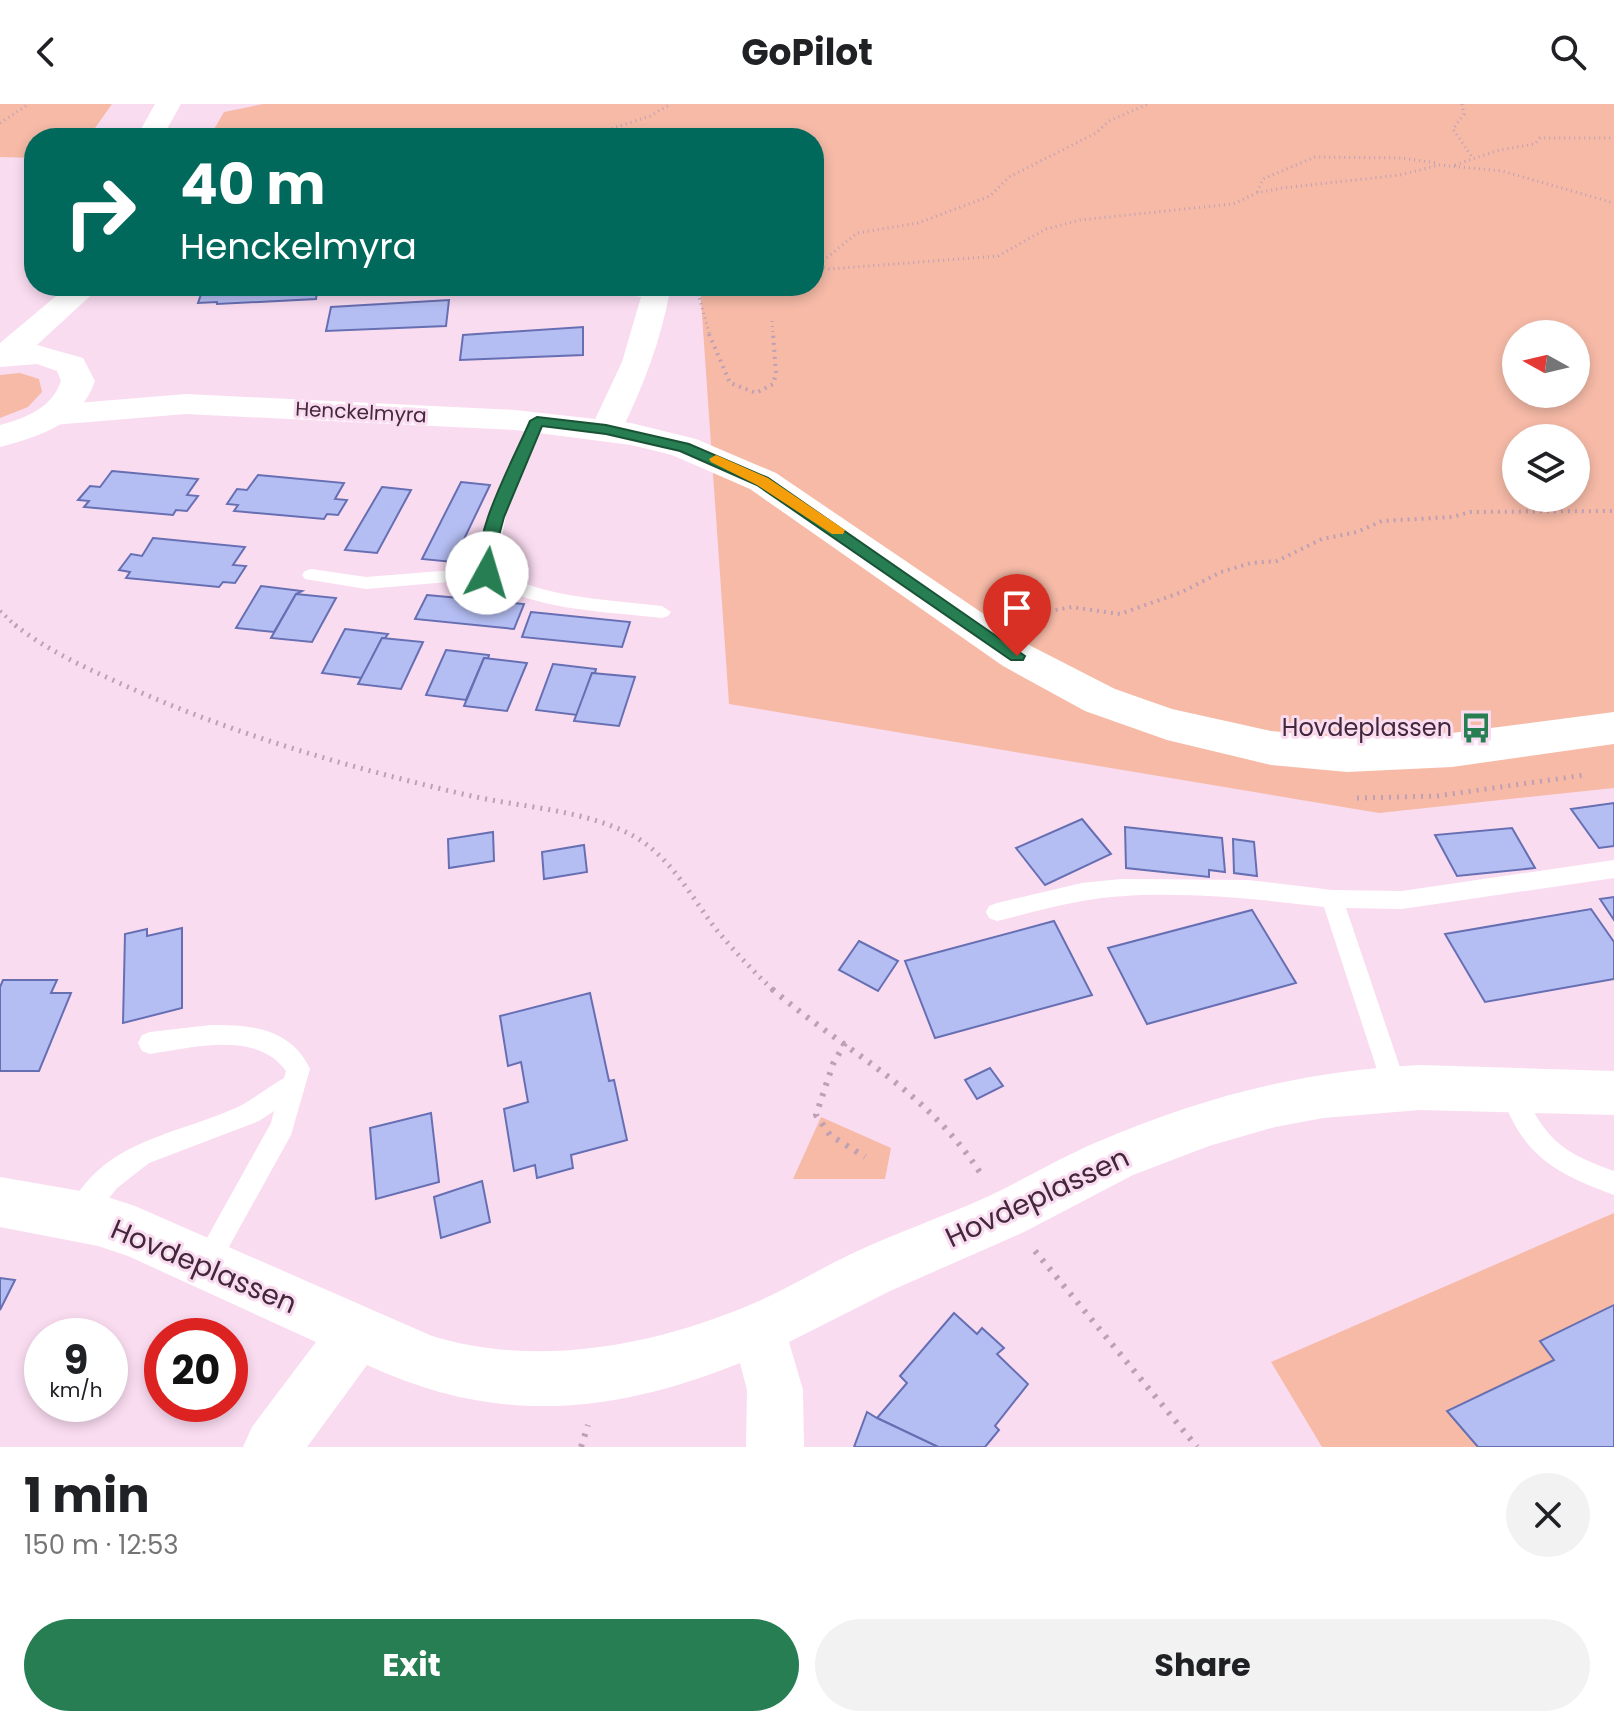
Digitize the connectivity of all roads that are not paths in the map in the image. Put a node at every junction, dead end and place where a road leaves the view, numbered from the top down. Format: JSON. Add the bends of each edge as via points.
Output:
{"nodes":[{"id":1,"x":168,"y":104,"type":"edge"},
{"id":2,"x":155,"y":128,"type":"edge"},
{"id":3,"x":75,"y":296,"type":"edge"},
{"id":4,"x":85,"y":296,"type":"edge"},
{"id":5,"x":655,"y":296,"type":"edge"},
{"id":6,"x":2,"y":356,"type":"edge"},
{"id":7,"x":70,"y":371,"type":"junction"},
{"id":8,"x":186,"y":404,"type":"junction"},
{"id":9,"x":53,"y":415,"type":"junction"},
{"id":10,"x":537,"y":421,"type":"junction"},
{"id":11,"x":606,"y":430,"type":"junction"},
{"id":12,"x":1,"y":436,"type":"edge"},
{"id":13,"x":487,"y":573,"type":"junction"},
{"id":14,"x":311,"y":575,"type":"dead end"},
{"id":15,"x":662,"y":612,"type":"dead end"},
{"id":16,"x":1614,"y":728,"type":"edge"},
{"id":17,"x":1614,"y":869,"type":"edge"},
{"id":18,"x":1332,"y":899,"type":"junction"},
{"id":19,"x":997,"y":912,"type":"dead end"},
{"id":20,"x":150,"y":1043,"type":"dead end"},
{"id":21,"x":296,"y":1083,"type":"junction"},
{"id":22,"x":1510,"y":1087,"type":"junction"},
{"id":23,"x":1395,"y":1088,"type":"junction"},
{"id":24,"x":1614,"y":1093,"type":"edge"},
{"id":25,"x":1614,"y":1183,"type":"edge"},
{"id":26,"x":0,"y":1202,"type":"edge"},
{"id":27,"x":78,"y":1216,"type":"junction"},
{"id":28,"x":206,"y":1263,"type":"junction"},
{"id":29,"x":758,"y":1329,"type":"junction"},
{"id":30,"x":358,"y":1332,"type":"junction"},
{"id":31,"x":272,"y":1447,"type":"edge"},
{"id":32,"x":775,"y":1447,"type":"edge"}],
"edges":[{"from":1,"to":2,"type":"street"},
{"from":3,"to":6,"type":"street"},
{"from":4,"to":7,"type":"street"},
{"from":5,"to":11,"type":"street","via":[[641,356]]},
{"from":6,"to":7,"type":"street","name":"Henckelmyra","via":[[37,354]]},
{"from":7,"to":8,"type":"street","name":"Henckelmyra"},
{"from":7,"to":9,"type":"street","via":[[72,398]]},
{"from":8,"to":9,"type":"street","name":"Henckelmyra"},
{"from":8,"to":10,"type":"street","name":"Henckelmyra"},
{"from":9,"to":12,"type":"street"},
{"from":10,"to":11,"type":"street","name":"Henckelmyra"},
{"from":10,"to":13,"type":"lane","via":[[496,517]]},
{"from":11,"to":16,"type":"street","name":"Henckelmyra","via":[[684,447],[763,481],[991,639],[1070,686],[1133,713],[1206,735],[1347,755],[1420,752]]},
{"from":13,"to":14,"type":"lane","via":[[366,583]]},
{"from":13,"to":15,"type":"lane","via":[[507,585],[555,599]]},
{"from":17,"to":18,"type":"lane","via":[[1402,900]]},
{"from":18,"to":19,"type":"lane","via":[[1248,889],[1121,888]]},
{"from":18,"to":23,"type":"lane"},
{"from":20,"to":21,"type":"lane","via":[[218,1036],[274,1042],[291,1054],[298,1069]]},
{"from":21,"to":27,"type":"lane","via":[[250,1113],[141,1154],[108,1179]]},
{"from":21,"to":28,"type":"lane","via":[[282,1127]]},
{"from":22,"to":23,"type":"street","name":"Hovdeplassen"},
{"from":22,"to":24,"type":"street","name":"Hovdeplassen"},
{"from":22,"to":25,"type":"lane","via":[[1519,1115],[1549,1154]]},
{"from":23,"to":29,"type":"street","name":"Hovdeplassen","via":[[1230,1116],[1139,1149]]},
{"from":26,"to":27,"type":"street","name":"Hovdeplassen"},
{"from":27,"to":28,"type":"street","name":"Hovdeplassen","via":[[135,1232]]},
{"from":28,"to":30,"type":"street","name":"Hovdeplassen"},
{"from":29,"to":30,"type":"street","name":"Hovdeplassen","via":[[704,1349],[592,1376],[528,1378],[442,1367]]},
{"from":29,"to":32,"type":"street","via":[[775,1390]]},
{"from":30,"to":31,"type":"street"}]}
